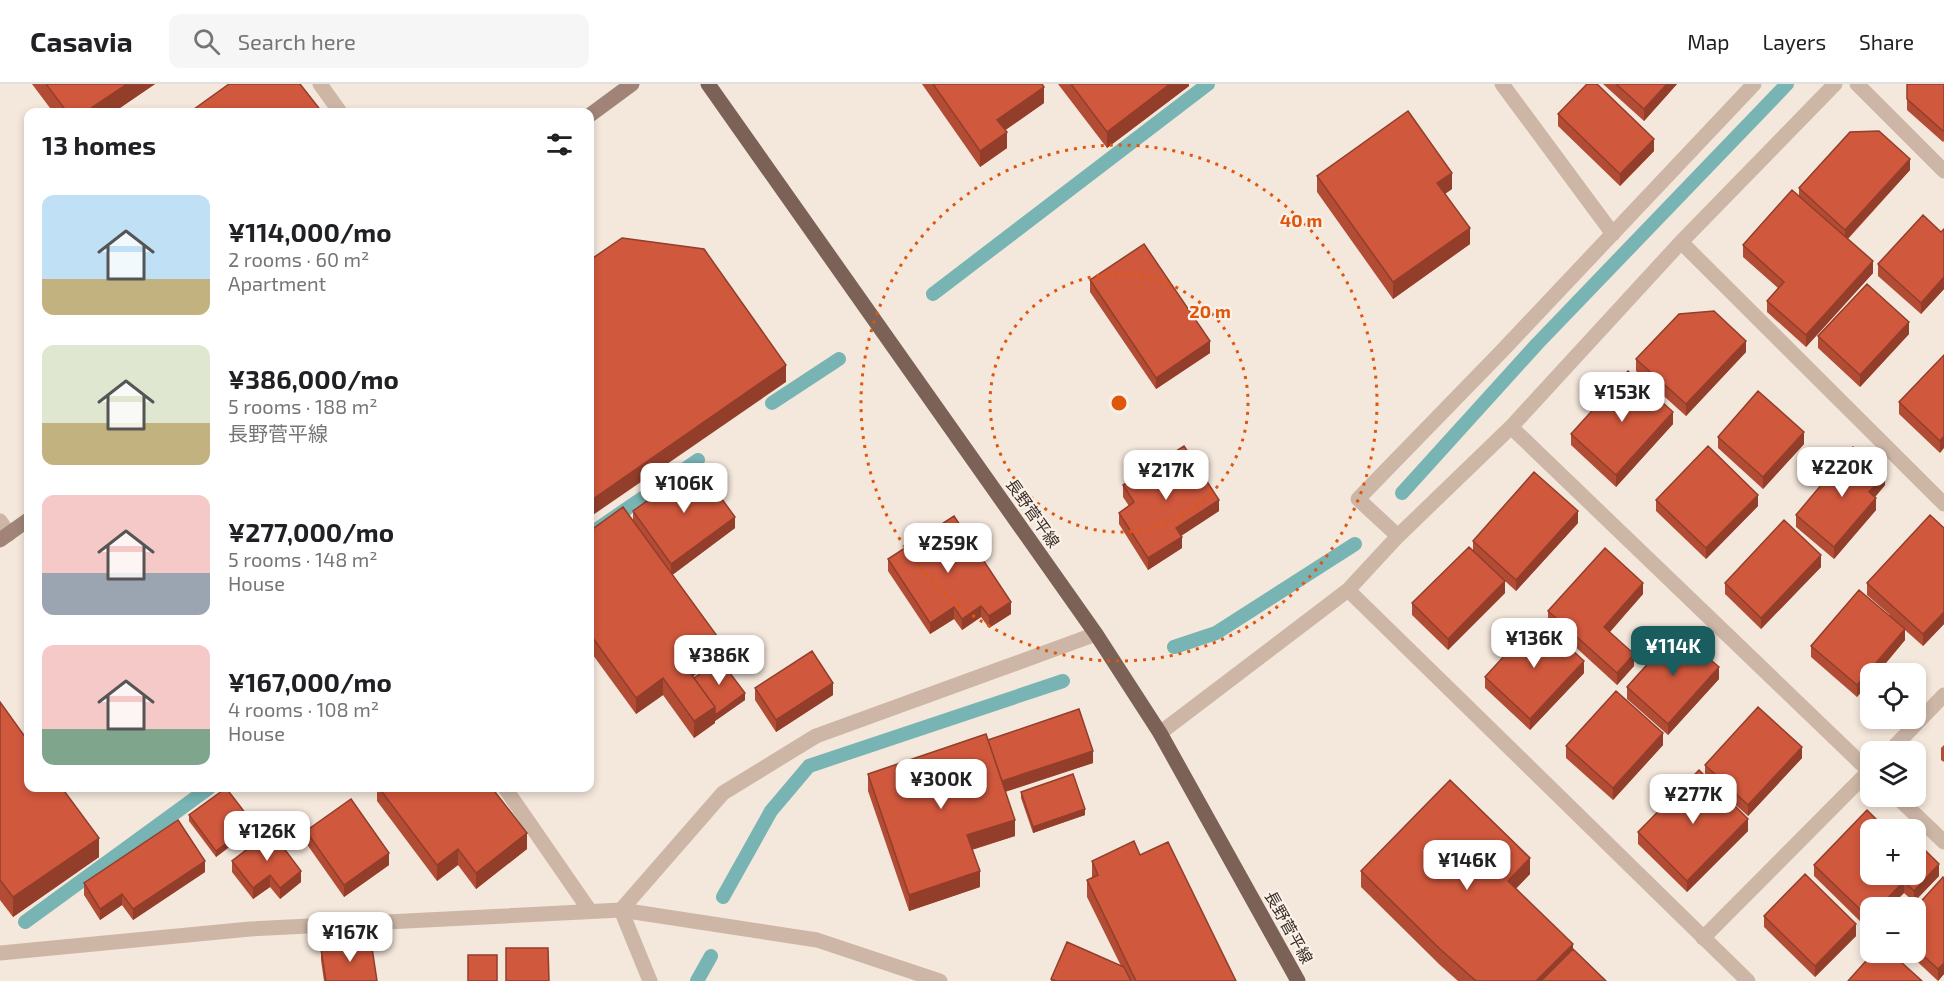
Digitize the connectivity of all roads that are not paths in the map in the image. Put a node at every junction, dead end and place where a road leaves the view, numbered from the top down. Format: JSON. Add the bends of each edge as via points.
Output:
{"nodes":[{"id":1,"x":320,"y":84,"type":"edge"},
{"id":2,"x":632,"y":84,"type":"edge"},
{"id":3,"x":708,"y":84,"type":"edge"},
{"id":4,"x":1502,"y":84,"type":"edge"},
{"id":5,"x":1754,"y":84,"type":"edge"},
{"id":6,"x":1835,"y":84,"type":"edge"},
{"id":7,"x":1857,"y":84,"type":"edge"},
{"id":8,"x":337,"y":108,"type":"edge"},
{"id":9,"x":594,"y":112,"type":"edge"},
{"id":10,"x":1944,"y":171,"type":"edge"},
{"id":11,"x":1613,"y":234,"type":"junction"},
{"id":12,"x":1682,"y":242,"type":"junction"},
{"id":13,"x":1511,"y":428,"type":"junction"},
{"id":14,"x":1944,"y":504,"type":"edge"},
{"id":15,"x":24,"y":522,"type":"edge"},
{"id":16,"x":3,"y":532,"type":"edge"},
{"id":17,"x":1398,"y":536,"type":"junction"},
{"id":18,"x":1348,"y":590,"type":"junction"},
{"id":19,"x":1096,"y":634,"type":"junction"},
{"id":20,"x":1944,"y":695,"type":"edge"},
{"id":21,"x":1160,"y":733,"type":"junction"},
{"id":22,"x":1900,"y":741,"type":"edge"},
{"id":23,"x":1860,"y":761,"type":"edge"},
{"id":24,"x":1860,"y":781,"type":"edge"},
{"id":25,"x":508,"y":792,"type":"edge"},
{"id":26,"x":1907,"y":807,"type":"edge"},
{"id":27,"x":1944,"y":842,"type":"edge"},
{"id":28,"x":621,"y":910,"type":"junction"},
{"id":29,"x":590,"y":911,"type":"junction"},
{"id":30,"x":1703,"y":938,"type":"junction"},
{"id":31,"x":0,"y":953,"type":"edge"},
{"id":32,"x":650,"y":981,"type":"edge"},
{"id":33,"x":940,"y":981,"type":"edge"},
{"id":34,"x":1298,"y":981,"type":"edge"},
{"id":35,"x":1748,"y":981,"type":"edge"}],
"edges":[{"from":1,"to":8,"type":"street"},
{"from":2,"to":9,"type":"main road"},
{"from":3,"to":19,"type":"main road","name":"長野菅平線"},
{"from":4,"to":11,"type":"street"},
{"from":5,"to":11,"type":"street"},
{"from":6,"to":12,"type":"street"},
{"from":7,"to":10,"type":"street"},
{"from":11,"to":17,"type":"street","via":[[1358,499]]},
{"from":12,"to":13,"type":"street"},
{"from":12,"to":14,"type":"street"},
{"from":13,"to":17,"type":"street"},
{"from":13,"to":23,"type":"street"},
{"from":15,"to":16,"type":"main road"},
{"from":17,"to":18,"type":"street"},
{"from":18,"to":21,"type":"street"},
{"from":18,"to":30,"type":"street"},
{"from":19,"to":21,"type":"main road","name":"長野菅平線"},
{"from":19,"to":28,"type":"street","via":[[816,736],[723,793]]},
{"from":20,"to":22,"type":"street"},
{"from":21,"to":34,"type":"main road","name":"長野菅平線"},
{"from":24,"to":30,"type":"street"},
{"from":25,"to":29,"type":"street"},
{"from":26,"to":27,"type":"street"},
{"from":28,"to":29,"type":"street"},
{"from":28,"to":32,"type":"street"},
{"from":28,"to":33,"type":"street","via":[[817,940]]},
{"from":29,"to":31,"type":"street","via":[[250,929]]},
{"from":30,"to":35,"type":"street"}]}
